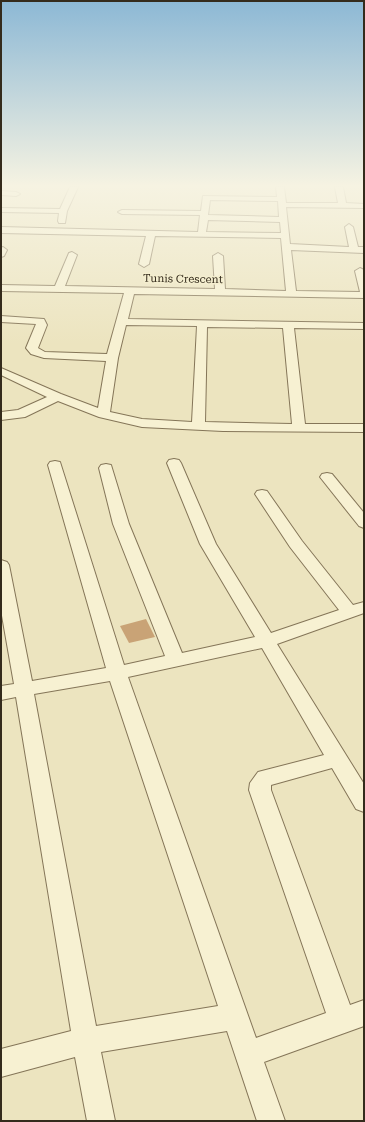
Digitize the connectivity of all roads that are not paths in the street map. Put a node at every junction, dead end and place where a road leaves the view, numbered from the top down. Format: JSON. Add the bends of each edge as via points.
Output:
{"nodes":[{"id":1,"x":150,"y":239,"type":"edge"},
{"id":2,"x":286,"y":239,"type":"edge"},
{"id":3,"x":352,"y":239,"type":"edge"},
{"id":4,"x":287,"y":247,"type":"junction"},
{"id":5,"x":354,"y":249,"type":"junction"},
{"id":6,"x":364,"y":250,"type":"edge"},
{"id":7,"x":72,"y":255,"type":"dead end"},
{"id":8,"x":218,"y":256,"type":"dead end"},
{"id":9,"x":144,"y":264,"type":"dead end"},
{"id":10,"x":360,"y":271,"type":"dead end"},
{"id":11,"x":1,"y":288,"type":"edge"},
{"id":12,"x":59,"y":289,"type":"junction"},
{"id":13,"x":130,"y":290,"type":"junction"},
{"id":14,"x":364,"y":290,"type":"edge"},
{"id":15,"x":220,"y":291,"type":"junction"},
{"id":16,"x":291,"y":292,"type":"junction"},
{"id":17,"x":364,"y":295,"type":"edge"},
{"id":18,"x":1,"y":319,"type":"edge"},
{"id":19,"x":122,"y":322,"type":"junction"},
{"id":20,"x":202,"y":324,"type":"junction"},
{"id":21,"x":288,"y":325,"type":"junction"},
{"id":22,"x":364,"y":326,"type":"edge"},
{"id":23,"x":112,"y":358,"type":"junction"},
{"id":24,"x":1,"y":371,"type":"edge"},
{"id":25,"x":57,"y":397,"type":"junction"},
{"id":26,"x":103,"y":414,"type":"junction"},
{"id":27,"x":1,"y":416,"type":"edge"},
{"id":28,"x":198,"y":426,"type":"junction"},
{"id":29,"x":299,"y":427,"type":"junction"},
{"id":30,"x":364,"y":428,"type":"edge"},
{"id":31,"x":174,"y":463,"type":"dead end"},
{"id":32,"x":55,"y":465,"type":"dead end"},
{"id":33,"x":106,"y":468,"type":"dead end"},
{"id":34,"x":327,"y":477,"type":"dead end"},
{"id":35,"x":262,"y":494,"type":"dead end"},
{"id":36,"x":364,"y":523,"type":"edge"},
{"id":37,"x":1,"y":565,"type":"edge"},
{"id":38,"x":357,"y":609,"type":"edge"},
{"id":39,"x":267,"y":641,"type":"junction"},
{"id":40,"x":176,"y":661,"type":"junction"},
{"id":41,"x":117,"y":673,"type":"junction"},
{"id":42,"x":25,"y":689,"type":"junction"},
{"id":43,"x":1,"y":693,"type":"edge"},
{"id":44,"x":338,"y":759,"type":"junction"},
{"id":45,"x":364,"y":803,"type":"edge"},
{"id":46,"x":235,"y":1016,"type":"junction"},
{"id":47,"x":353,"y":1017,"type":"edge"},
{"id":48,"x":85,"y":1041,"type":"junction"},
{"id":49,"x":248,"y":1054,"type":"junction"},
{"id":50,"x":1,"y":1063,"type":"edge"},
{"id":51,"x":101,"y":1121,"type":"edge"},
{"id":52,"x":271,"y":1121,"type":"edge"}],
"edges":[{"from":1,"to":9,"type":"street"},
{"from":2,"to":4,"type":"street"},
{"from":3,"to":5,"type":"street"},
{"from":4,"to":5,"type":"street"},
{"from":4,"to":16,"type":"street"},
{"from":5,"to":6,"type":"street"},
{"from":7,"to":12,"type":"street"},
{"from":8,"to":15,"type":"street"},
{"from":10,"to":14,"type":"street"},
{"from":11,"to":12,"type":"street","name":"Tunis Crescent"},
{"from":12,"to":13,"type":"street","name":"Tunis Crescent"},
{"from":13,"to":15,"type":"street","name":"Tunis Crescent"},
{"from":13,"to":19,"type":"street"},
{"from":15,"to":16,"type":"street","name":"Tunis Crescent"},
{"from":16,"to":17,"type":"street","name":"Tunis Crescent"},
{"from":18,"to":23,"type":"street","via":[[40,321],[42,325],[32,348],[39,354]]},
{"from":19,"to":20,"type":"street"},
{"from":19,"to":23,"type":"street"},
{"from":20,"to":21,"type":"street"},
{"from":20,"to":28,"type":"street"},
{"from":21,"to":22,"type":"street"},
{"from":21,"to":29,"type":"street"},
{"from":23,"to":26,"type":"street"},
{"from":24,"to":25,"type":"street"},
{"from":25,"to":26,"type":"street"},
{"from":25,"to":27,"type":"street","via":[[21,414]]},
{"from":26,"to":28,"type":"street","via":[[142,423]]},
{"from":28,"to":29,"type":"street"},
{"from":29,"to":30,"type":"street"},
{"from":31,"to":39,"type":"street","via":[[208,544]]},
{"from":32,"to":41,"type":"street"},
{"from":33,"to":40,"type":"street","via":[[121,524]]},
{"from":34,"to":36,"type":"street"},
{"from":35,"to":38,"type":"street","via":[[296,544]]},
{"from":37,"to":42,"type":"street"},
{"from":38,"to":39,"type":"street"},
{"from":39,"to":40,"type":"street"},
{"from":39,"to":44,"type":"street"},
{"from":40,"to":41,"type":"street"},
{"from":41,"to":42,"type":"street"},
{"from":41,"to":46,"type":"street"},
{"from":42,"to":43,"type":"street"},
{"from":42,"to":48,"type":"street"},
{"from":44,"to":45,"type":"street"},
{"from":44,"to":47,"type":"street","via":[[265,778],[260,790]]},
{"from":46,"to":48,"type":"street"},
{"from":46,"to":49,"type":"street"},
{"from":47,"to":49,"type":"street"},
{"from":48,"to":50,"type":"street"},
{"from":48,"to":51,"type":"street"},
{"from":49,"to":52,"type":"street"}]}
